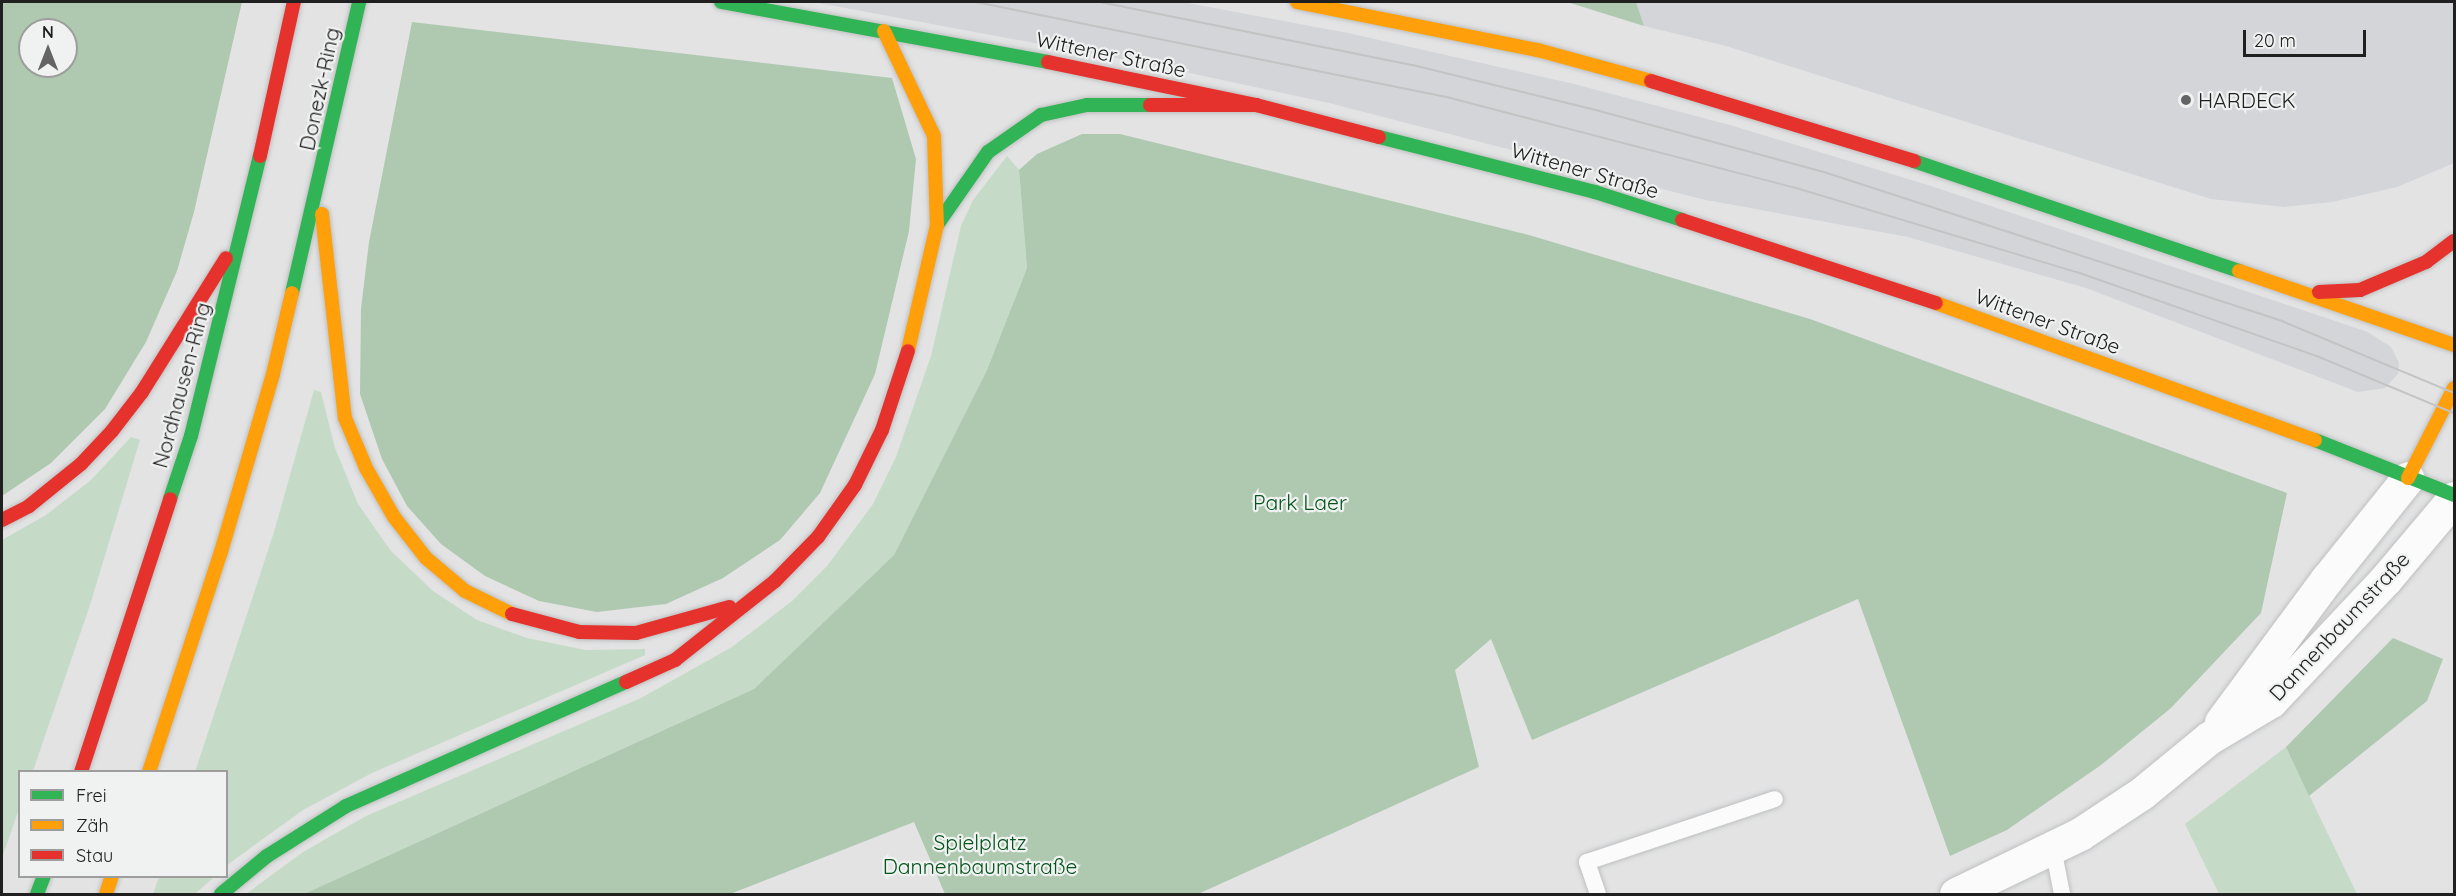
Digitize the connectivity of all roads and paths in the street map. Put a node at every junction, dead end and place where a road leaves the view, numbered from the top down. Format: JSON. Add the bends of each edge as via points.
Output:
{"nodes":[{"id":1,"x":294,"y":2,"type":"edge"},
{"id":2,"x":359,"y":2,"type":"edge"},
{"id":3,"x":721,"y":2,"type":"edge"},
{"id":4,"x":1298,"y":2,"type":"edge"},
{"id":5,"x":884,"y":31,"type":"junction"},
{"id":6,"x":1256,"y":105,"type":"junction"},
{"id":7,"x":320,"y":185,"type":"junction"},
{"id":8,"x":937,"y":225,"type":"junction"},
{"id":9,"x":242,"y":231,"type":"junction"},
{"id":10,"x":2454,"y":241,"type":"edge"},
{"id":11,"x":2308,"y":293,"type":"junction"},
{"id":12,"x":2454,"y":345,"type":"edge"},
{"id":13,"x":2454,"y":388,"type":"edge"},
{"id":14,"x":2408,"y":478,"type":"junction"},
{"id":15,"x":2454,"y":497,"type":"edge"},
{"id":16,"x":2,"y":520,"type":"edge"},
{"id":17,"x":746,"y":602,"type":"junction"},
{"id":18,"x":2209,"y":738,"type":"junction"},
{"id":19,"x":81,"y":770,"type":"edge"},
{"id":20,"x":149,"y":770,"type":"edge"},
{"id":21,"x":1775,"y":799,"type":"dead end"},
{"id":22,"x":2053,"y":848,"type":"junction"},
{"id":23,"x":43,"y":878,"type":"edge"},
{"id":24,"x":111,"y":878,"type":"edge"},
{"id":25,"x":37,"y":894,"type":"edge"},
{"id":26,"x":106,"y":894,"type":"edge"},
{"id":27,"x":221,"y":894,"type":"edge"},
{"id":28,"x":1598,"y":894,"type":"edge"},
{"id":29,"x":1956,"y":894,"type":"edge"},
{"id":30,"x":2062,"y":894,"type":"edge"}],
"edges":[{"from":1,"to":9,"type":"main road","name":"Nordhausen-Ring"},
{"from":2,"to":7,"type":"main road","name":"Donezk-Ring"},
{"from":3,"to":5,"type":"main road","name":"Wittener Straße"},
{"from":4,"to":11,"type":"main road","via":[[1538,50],[1707,96],[1874,147]]},
{"from":5,"to":6,"type":"main road","name":"Wittener Straße"},
{"from":5,"to":8,"type":"main road","via":[[934,136]]},
{"from":6,"to":8,"type":"main road","via":[[1087,105],[1041,115],[988,152]]},
{"from":6,"to":14,"type":"main road","name":"Wittener Straße","via":[[1595,192],[1804,258],[2132,373]]},
{"from":7,"to":17,"type":"main road","via":[[345,418],[383,497],[426,558],[465,591],[498,610],[579,632],[636,633]]},
{"from":7,"to":20,"type":"main road","via":[[276,363],[221,552]]},
{"from":8,"to":17,"type":"main road","via":[[898,387],[855,485],[795,562]]},
{"from":9,"to":16,"type":"main road","via":[[142,392],[112,431],[81,464],[29,506]]},
{"from":9,"to":19,"type":"main road","name":"Nordhausen-Ring","via":[[191,436]]},
{"from":10,"to":11,"type":"main road","via":[[2426,262],[2361,290]]},
{"from":11,"to":12,"type":"main road"},
{"from":13,"to":14,"type":"main road"},
{"from":14,"to":15,"type":"main road","name":"Wittener Straße"},
{"from":14,"to":18,"type":"street","name":"Dannenbaumstraße"},
{"from":15,"to":18,"type":"street","name":"Dannenbaumstraße","via":[[2385,580],[2271,701]]},
{"from":17,"to":27,"type":"main road","via":[[675,660],[346,806],[267,856]]},
{"from":18,"to":22,"type":"street","name":"Dannenbaumstraße","via":[[2142,793]]},
{"from":21,"to":28,"type":"lane","via":[[1587,862]]},
{"from":22,"to":29,"type":"street","name":"Dannenbaumstraße"},
{"from":22,"to":30,"type":"lane"},
{"from":23,"to":25,"type":"main road"},
{"from":24,"to":26,"type":"main road"}]}
